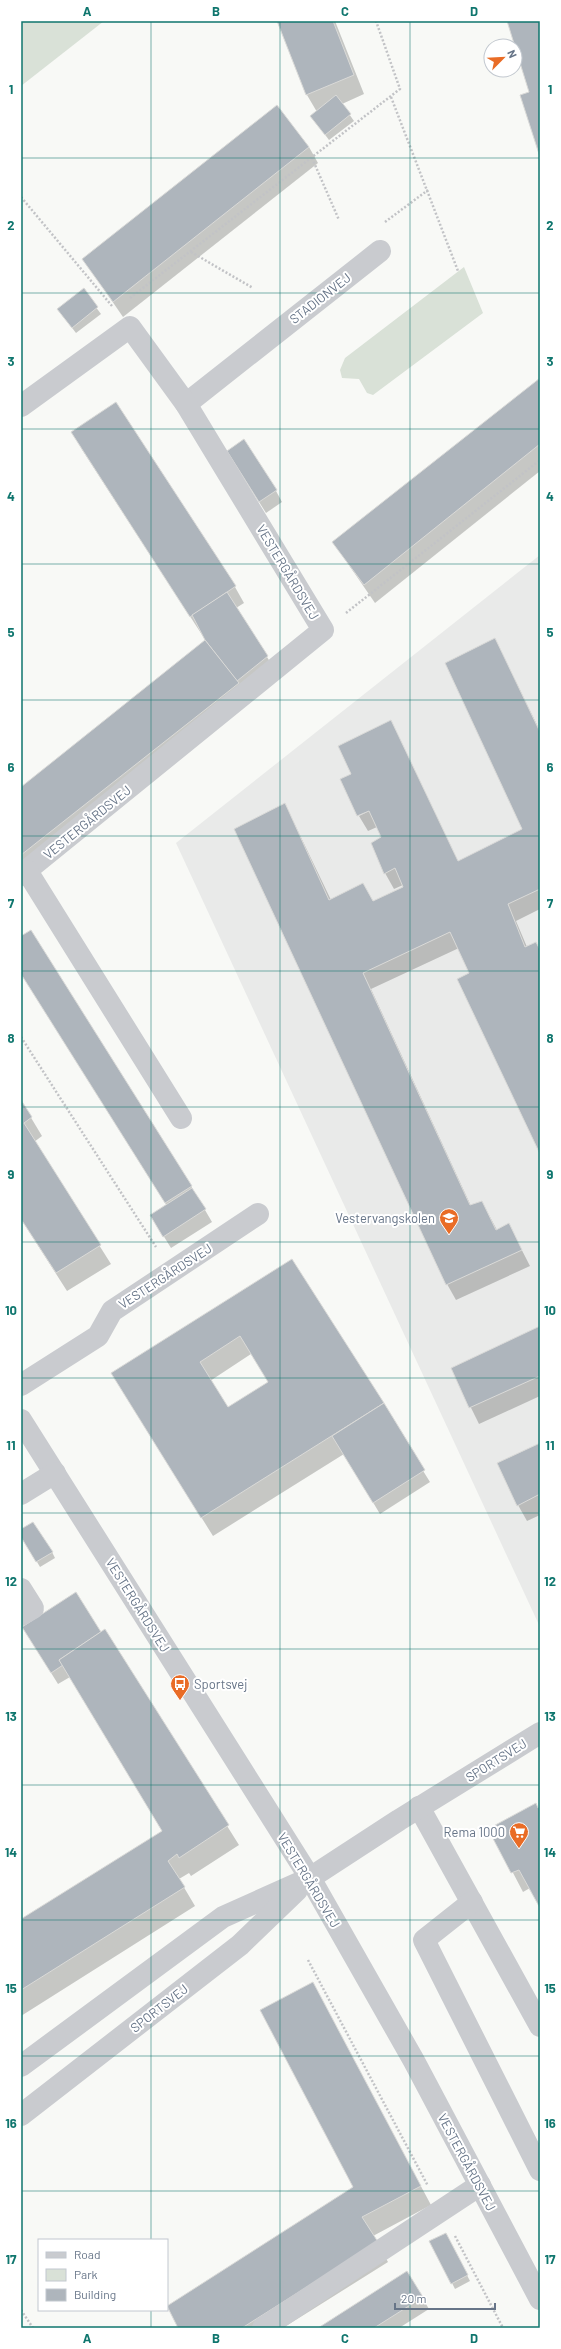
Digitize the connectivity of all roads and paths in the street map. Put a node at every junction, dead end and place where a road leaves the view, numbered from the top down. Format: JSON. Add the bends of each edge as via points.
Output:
{"nodes":[{"id":1,"x":376,"y":21,"type":"edge"},
{"id":2,"x":391,"y":98,"type":"junction"},
{"id":3,"x":312,"y":158,"type":"junction"},
{"id":4,"x":428,"y":190,"type":"junction"},
{"id":5,"x":21,"y":197,"type":"edge"},
{"id":6,"x":339,"y":220,"type":"dead end"},
{"id":7,"x":380,"y":251,"type":"joint"},
{"id":8,"x":191,"y":252,"type":"junction"},
{"id":9,"x":458,"y":271,"type":"dead end"},
{"id":10,"x":253,"y":288,"type":"dead end"},
{"id":11,"x":116,"y":310,"type":"junction"},
{"id":12,"x":130,"y":327,"type":"junction"},
{"id":13,"x":186,"y":404,"type":"junction"},
{"id":14,"x":21,"y":406,"type":"edge"},
{"id":15,"x":540,"y":460,"type":"edge"},
{"id":16,"x":323,"y":630,"type":"junction"},
{"id":17,"x":24,"y":873,"type":"edge"},
{"id":18,"x":21,"y":1037,"type":"edge"},
{"id":19,"x":181,"y":1118,"type":"dead end"},
{"id":20,"x":258,"y":1214,"type":"dead end"},
{"id":21,"x":172,"y":1271,"type":"junction"},
{"id":22,"x":21,"y":1385,"type":"edge"},
{"id":23,"x":21,"y":1420,"type":"edge"},
{"id":24,"x":55,"y":1473,"type":"junction"},
{"id":25,"x":21,"y":1494,"type":"edge"},
{"id":26,"x":21,"y":1589,"type":"edge"},
{"id":27,"x":21,"y":1615,"type":"edge"},
{"id":28,"x":540,"y":1733,"type":"edge"},
{"id":29,"x":419,"y":1808,"type":"junction"},
{"id":30,"x":310,"y":1878,"type":"junction"},
{"id":31,"x":472,"y":1902,"type":"junction"},
{"id":32,"x":308,"y":1960,"type":"dead end"},
{"id":33,"x":540,"y":2026,"type":"edge"},
{"id":34,"x":21,"y":2066,"type":"edge"},
{"id":35,"x":21,"y":2116,"type":"edge"},
{"id":36,"x":540,"y":2170,"type":"edge"},
{"id":37,"x":480,"y":2185,"type":"junction"},
{"id":38,"x":441,"y":2211,"type":"junction"},
{"id":39,"x":533,"y":2269,"type":"edge"},
{"id":40,"x":540,"y":2300,"type":"edge"},
{"id":41,"x":21,"y":2310,"type":"edge"},
{"id":42,"x":32,"y":2328,"type":"edge"},
{"id":43,"x":263,"y":2328,"type":"edge"},
{"id":44,"x":503,"y":2328,"type":"edge"}],
"edges":[{"from":1,"to":2,"type":"path","via":[[400,90]]},
{"from":2,"to":3,"type":"path"},
{"from":2,"to":4,"type":"path"},
{"from":3,"to":6,"type":"path"},
{"from":3,"to":8,"type":"path"},
{"from":4,"to":7,"type":"path","via":[[369,234]]},
{"from":4,"to":9,"type":"path"},
{"from":5,"to":11,"type":"path"},
{"from":7,"to":13,"type":"street","name":"STADIONVEJ"},
{"from":8,"to":10,"type":"path"},
{"from":8,"to":11,"type":"path"},
{"from":11,"to":12,"type":"path"},
{"from":12,"to":13,"type":"street","name":"VESTERGÅRDSVEJ"},
{"from":12,"to":14,"type":"street"},
{"from":13,"to":16,"type":"street","name":"VESTERGÅRDSVEJ"},
{"from":15,"to":16,"type":"path"},
{"from":16,"to":17,"type":"street","name":"VESTERGÅRDSVEJ"},
{"from":17,"to":19,"type":"street","name":"VESTERGÅRDSVEJ"},
{"from":18,"to":21,"type":"path"},
{"from":20,"to":21,"type":"street","name":"VESTERGÅRDSVEJ"},
{"from":21,"to":22,"type":"street","name":"VESTERGÅRDSVEJ","via":[[112,1311],[98,1336]]},
{"from":23,"to":24,"type":"street","name":"VESTERGÅRDSVEJ"},
{"from":24,"to":25,"type":"street"},
{"from":24,"to":30,"type":"street","name":"VESTERGÅRDSVEJ"},
{"from":26,"to":27,"type":"street","via":[[32,1608]]},
{"from":28,"to":29,"type":"street","name":"SPORTSVEJ"},
{"from":29,"to":30,"type":"street","name":"SPORTSVEJ"},
{"from":29,"to":31,"type":"street"},
{"from":30,"to":34,"type":"street","name":"SPORTSVEJ","via":[[223,1917]]},
{"from":30,"to":35,"type":"street","name":"SPORTSVEJ","via":[[240,1945]]},
{"from":30,"to":37,"type":"street","name":"VESTERGÅRDSVEJ","via":[[414,2061]]},
{"from":31,"to":33,"type":"street"},
{"from":31,"to":36,"type":"street","via":[[424,1940]]},
{"from":32,"to":38,"type":"path"},
{"from":37,"to":38,"type":"street"},
{"from":37,"to":39,"type":"street","name":"VESTERGÅRDSVEJ"},
{"from":38,"to":43,"type":"street"},
{"from":38,"to":44,"type":"path"},
{"from":39,"to":40,"type":"street","name":"VESTERGÅRDSVEJ"},
{"from":41,"to":42,"type":"path"}]}
